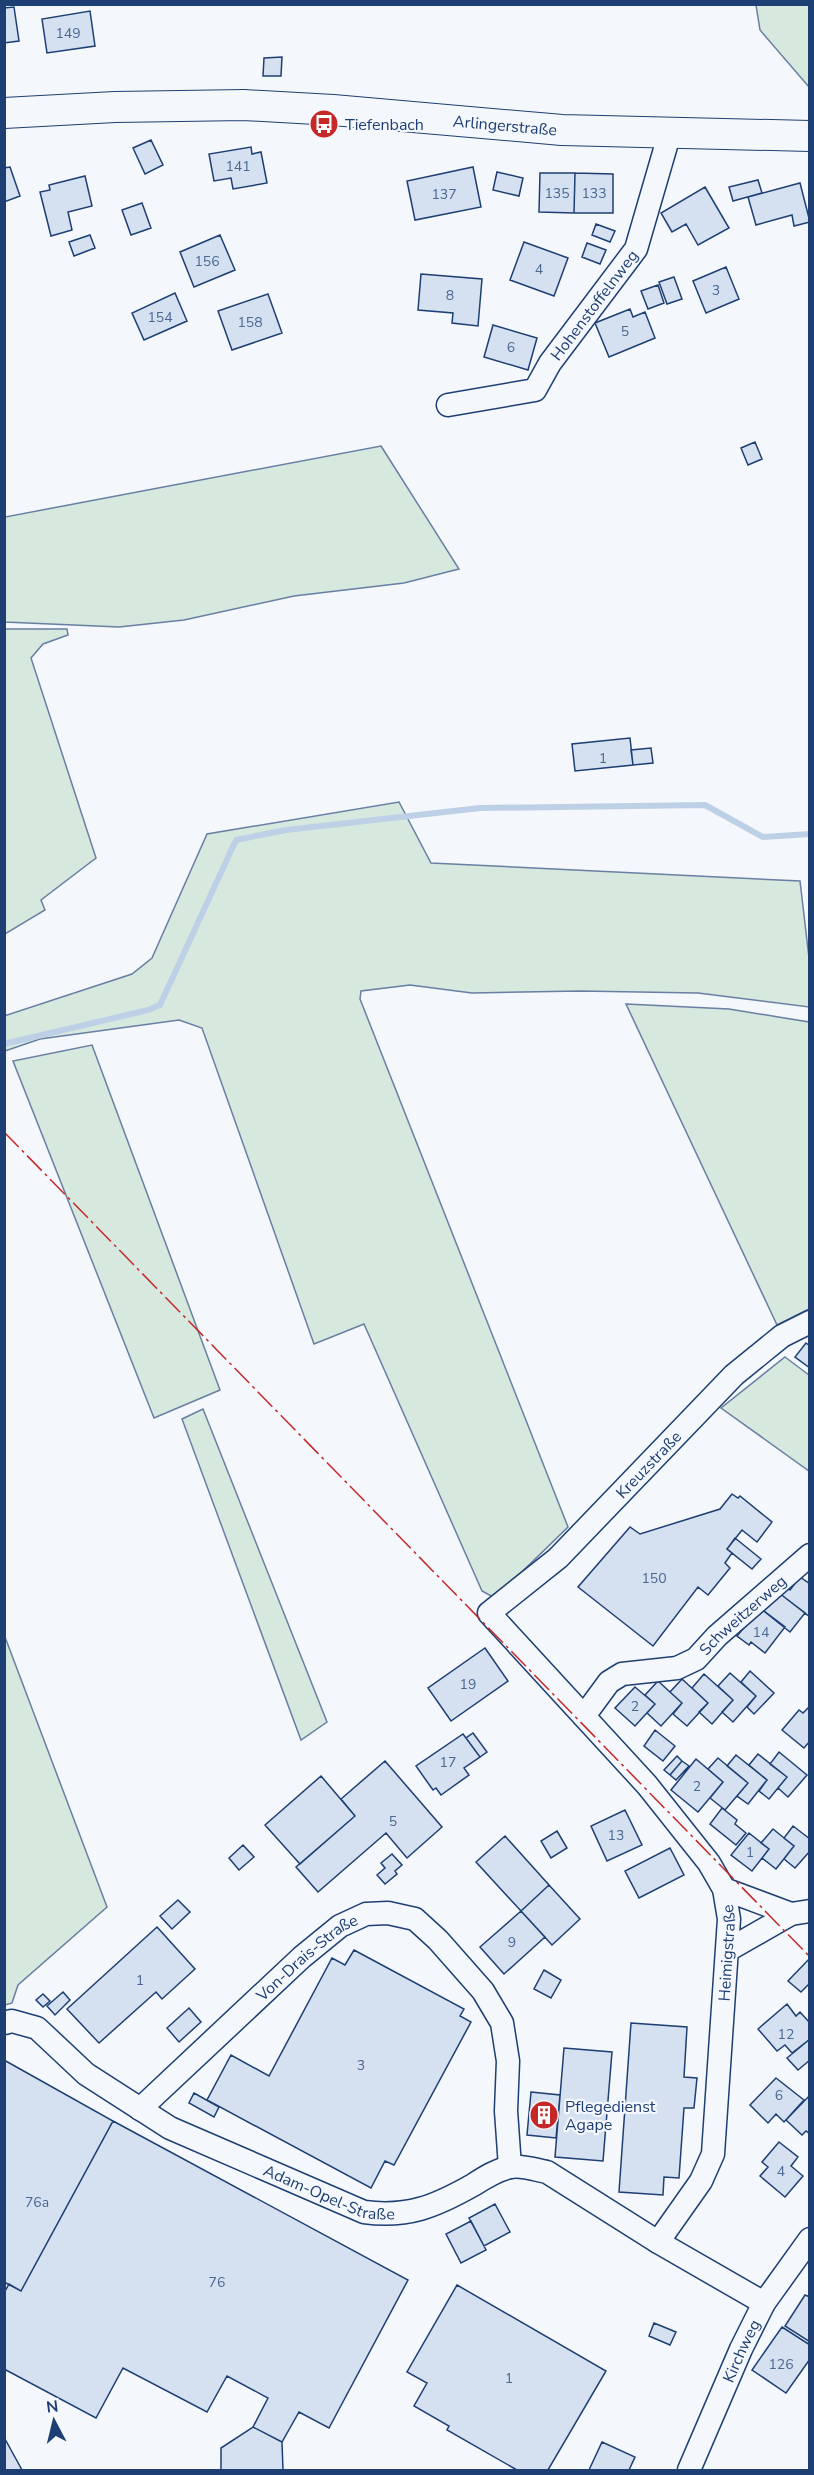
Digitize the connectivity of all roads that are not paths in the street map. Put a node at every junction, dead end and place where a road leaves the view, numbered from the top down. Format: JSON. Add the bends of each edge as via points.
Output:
{"nodes":[{"id":1,"x":4,"y":113,"type":"edge"},
{"id":2,"x":670,"y":132,"type":"junction"},
{"id":3,"x":810,"y":136,"type":"edge"},
{"id":4,"x":448,"y":405,"type":"dead end"},
{"id":5,"x":810,"y":1322,"type":"edge"},
{"id":6,"x":810,"y":1555,"type":"edge"},
{"id":7,"x":489,"y":1613,"type":"joint"},
{"id":8,"x":584,"y":1716,"type":"junction"},
{"id":9,"x":724,"y":1889,"type":"junction"},
{"id":10,"x":800,"y":1912,"type":"edge"},
{"id":11,"x":728,"y":1950,"type":"junction"},
{"id":12,"x":8,"y":2022,"type":"edge"},
{"id":13,"x":140,"y":2109,"type":"junction"},
{"id":14,"x":510,"y":2167,"type":"junction"},
{"id":15,"x":810,"y":2239,"type":"edge"},
{"id":16,"x":658,"y":2242,"type":"junction"},
{"id":17,"x":764,"y":2303,"type":"junction"},
{"id":18,"x":689,"y":2470,"type":"edge"}],
"edges":[{"from":1,"to":2,"type":"main road","name":"Arlingerstraße","via":[[244,105],[562,130]]},
{"from":2,"to":3,"type":"main road","name":"Arlingerstraße"},
{"from":2,"to":4,"type":"street","name":"Hohenstoffelnweg","via":[[636,249],[550,363],[535,390]]},
{"from":5,"to":7,"type":"street","name":"Kreuzstraße","via":[[782,1336],[734,1375],[558,1558]]},
{"from":6,"to":8,"type":"street","name":"Schweitzerweg","via":[[696,1659],[677,1668],[622,1674],[609,1682]]},
{"from":7,"to":8,"type":"street","name":"Heimigstraße"},
{"from":8,"to":9,"type":"street","name":"Heimigstraße","via":[[648,1785],[709,1863]]},
{"from":9,"to":10,"type":"street"},
{"from":9,"to":11,"type":"street","name":"Heimigstraße","via":[[729,1919]]},
{"from":10,"to":11,"type":"street"},
{"from":11,"to":16,"type":"street","name":"Heimigstraße","via":[[713,2154],[701,2181]]},
{"from":12,"to":13,"type":"street","name":"Adam-Opel-Straße","via":[[37,2028],[86,2074]]},
{"from":13,"to":14,"type":"street","name":"Adam-Opel-Straße","via":[[170,2128],[364,2212],[382,2215],[407,2214],[432,2206]]},
{"from":13,"to":14,"type":"street","name":"Von-Drais-Straße","via":[[340,1926],[366,1914],[388,1913],[415,1919],[438,1940],[483,1991],[502,2023],[508,2061]]},
{"from":14,"to":16,"type":"street","via":[[547,2172]]},
{"from":15,"to":17,"type":"street","name":"Kirchweg"},
{"from":16,"to":17,"type":"street"},
{"from":17,"to":18,"type":"street","name":"Kirchweg"}]}
